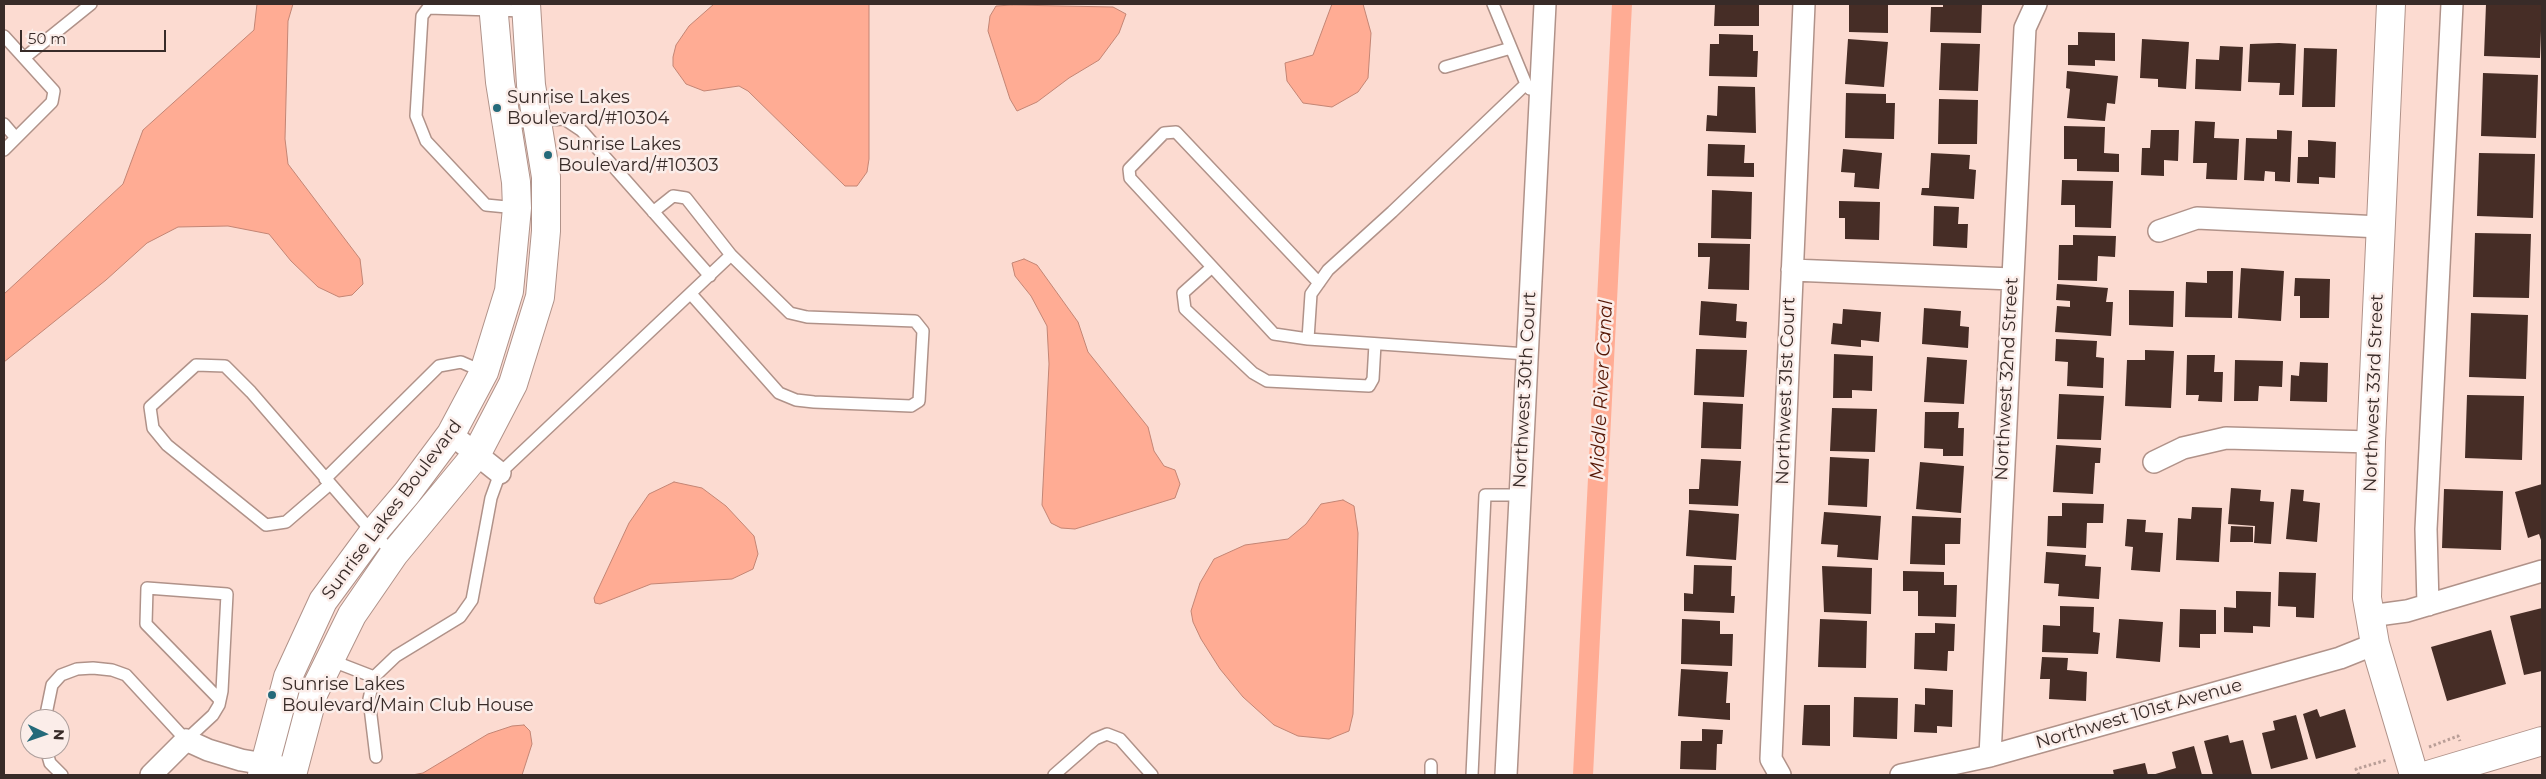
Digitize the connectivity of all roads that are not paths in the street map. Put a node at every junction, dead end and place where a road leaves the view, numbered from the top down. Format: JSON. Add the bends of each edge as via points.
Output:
{"nodes":[{"id":1,"x":91,"y":4,"type":"edge"},
{"id":2,"x":1493,"y":4,"type":"edge"},
{"id":3,"x":1545,"y":4,"type":"edge"},
{"id":4,"x":1804,"y":4,"type":"edge"},
{"id":5,"x":2036,"y":4,"type":"edge"},
{"id":6,"x":2391,"y":4,"type":"edge"},
{"id":7,"x":2452,"y":4,"type":"edge"},
{"id":8,"x":438,"y":5,"type":"edge"},
{"id":9,"x":493,"y":7,"type":"edge"},
{"id":10,"x":526,"y":7,"type":"edge"},
{"id":11,"x":4,"y":36,"type":"edge"},
{"id":12,"x":1511,"y":48,"type":"junction"},
{"id":13,"x":24,"y":58,"type":"junction"},
{"id":14,"x":1445,"y":68,"type":"dead end"},
{"id":15,"x":1533,"y":91,"type":"junction"},
{"id":16,"x":537,"y":119,"type":"junction"},
{"id":17,"x":507,"y":123,"type":"junction"},
{"id":18,"x":4,"y":124,"type":"edge"},
{"id":19,"x":16,"y":138,"type":"junction"},
{"id":20,"x":4,"y":150,"type":"edge"},
{"id":21,"x":516,"y":208,"type":"junction"},
{"id":22,"x":653,"y":212,"type":"junction"},
{"id":23,"x":2380,"y":227,"type":"junction"},
{"id":24,"x":2159,"y":231,"type":"dead end"},
{"id":25,"x":731,"y":255,"type":"junction"},
{"id":26,"x":1212,"y":267,"type":"junction"},
{"id":27,"x":1792,"y":270,"type":"junction"},
{"id":28,"x":710,"y":276,"type":"junction"},
{"id":29,"x":2012,"y":279,"type":"junction"},
{"id":30,"x":1319,"y":282,"type":"junction"},
{"id":31,"x":691,"y":294,"type":"junction"},
{"id":32,"x":1308,"y":339,"type":"junction"},
{"id":33,"x":1375,"y":344,"type":"junction"},
{"id":34,"x":1527,"y":354,"type":"junction"},
{"id":35,"x":484,"y":372,"type":"junction"},
{"id":36,"x":451,"y":434,"type":"junction"},
{"id":37,"x":2371,"y":442,"type":"junction"},
{"id":38,"x":476,"y":455,"type":"junction"},
{"id":39,"x":2154,"y":462,"type":"dead end"},
{"id":40,"x":500,"y":473,"type":"junction"},
{"id":41,"x":328,"y":482,"type":"junction"},
{"id":42,"x":1520,"y":495,"type":"junction"},
{"id":43,"x":373,"y":532,"type":"junction"},
{"id":44,"x":394,"y":554,"type":"junction"},
{"id":45,"x":2542,"y":571,"type":"edge"},
{"id":46,"x":2428,"y":605,"type":"junction"},
{"id":47,"x":2370,"y":616,"type":"junction"},
{"id":48,"x":2375,"y":644,"type":"junction"},
{"id":49,"x":330,"y":660,"type":"junction"},
{"id":50,"x":374,"y":676,"type":"junction"},
{"id":51,"x":220,"y":700,"type":"junction"},
{"id":52,"x":47,"y":709,"type":"edge"},
{"id":53,"x":186,"y":740,"type":"junction"},
{"id":54,"x":2542,"y":741,"type":"edge"},
{"id":55,"x":1990,"y":756,"type":"junction"},
{"id":56,"x":376,"y":757,"type":"dead end"},
{"id":57,"x":49,"y":759,"type":"edge"},
{"id":58,"x":262,"y":769,"type":"edge"},
{"id":59,"x":293,"y":772,"type":"edge"},
{"id":60,"x":62,"y":775,"type":"edge"},
{"id":61,"x":151,"y":775,"type":"edge"},
{"id":62,"x":1054,"y":775,"type":"edge"},
{"id":63,"x":1152,"y":775,"type":"edge"},
{"id":64,"x":1472,"y":775,"type":"edge"},
{"id":65,"x":1506,"y":775,"type":"edge"},
{"id":66,"x":1780,"y":775,"type":"edge"},
{"id":67,"x":1902,"y":775,"type":"edge"},
{"id":68,"x":2414,"y":775,"type":"edge"},
{"id":69,"x":2428,"y":775,"type":"edge"}],
"edges":[{"from":1,"to":13,"type":"lane"},
{"from":2,"to":12,"type":"lane"},
{"from":3,"to":15,"type":"street","name":"Northwest 30th Court"},
{"from":4,"to":27,"type":"street","name":"Northwest 31st Court"},
{"from":5,"to":29,"type":"street","name":"Northwest 32nd Street","via":[[2025,28]]},
{"from":6,"to":23,"type":"street","name":"Northwest 33rd Street"},
{"from":7,"to":46,"type":"street","via":[[2427,510]]},
{"from":8,"to":9,"type":"lane"},
{"from":8,"to":21,"type":"lane","via":[[428,8],[422,16],[416,116],[426,141],[486,205]]},
{"from":9,"to":10,"type":"lane"},
{"from":9,"to":17,"type":"street","name":"Sunrise Lakes Boulevard"},
{"from":10,"to":16,"type":"street","name":"Sunrise Lakes Boulevard","via":[[531,85]]},
{"from":11,"to":13,"type":"lane"},
{"from":12,"to":14,"type":"lane"},
{"from":12,"to":15,"type":"lane"},
{"from":13,"to":19,"type":"lane","via":[[54,91],[52,102]]},
{"from":15,"to":30,"type":"lane","via":[[1392,212]]},
{"from":15,"to":34,"type":"street","name":"Northwest 30th Court"},
{"from":16,"to":17,"type":"lane"},
{"from":16,"to":22,"type":"lane","via":[[564,118],[582,131]]},
{"from":16,"to":38,"type":"street","name":"Sunrise Lakes Boulevard","via":[[546,177],[546,231],[540,297],[513,384]]},
{"from":17,"to":21,"type":"street","name":"Sunrise Lakes Boulevard","via":[[516,182]]},
{"from":18,"to":19,"type":"lane"},
{"from":19,"to":20,"type":"lane"},
{"from":21,"to":35,"type":"street","name":"Sunrise Lakes Boulevard","via":[[509,291]]},
{"from":22,"to":25,"type":"lane","via":[[673,196],[686,198]]},
{"from":22,"to":28,"type":"lane"},
{"from":23,"to":24,"type":"street","via":[[2197,218]]},
{"from":23,"to":37,"type":"street","name":"Northwest 33rd Street"},
{"from":25,"to":28,"type":"lane"},
{"from":25,"to":31,"type":"lane","via":[[790,313],[808,317],[915,321],[923,331],[919,401],[911,406],[814,402],[796,400],[779,393]]},
{"from":26,"to":30,"type":"lane","via":[[1130,178],[1129,169],[1164,133],[1176,132]]},
{"from":26,"to":32,"type":"lane","via":[[1274,334]]},
{"from":26,"to":33,"type":"lane","via":[[1184,293],[1185,308],[1253,373],[1267,381],[1369,386],[1373,379]]},
{"from":27,"to":29,"type":"street"},
{"from":27,"to":66,"type":"street","name":"Northwest 31st Court","via":[[1771,758]]},
{"from":28,"to":31,"type":"lane"},
{"from":29,"to":55,"type":"street","name":"Northwest 32nd Street"},
{"from":30,"to":32,"type":"lane","via":[[1311,294]]},
{"from":31,"to":40,"type":"lane"},
{"from":32,"to":33,"type":"lane"},
{"from":33,"to":34,"type":"lane"},
{"from":34,"to":42,"type":"street","name":"Northwest 30th Court"},
{"from":35,"to":36,"type":"street","name":"Sunrise Lakes Boulevard"},
{"from":35,"to":41,"type":"lane","via":[[460,362],[439,366]]},
{"from":36,"to":38,"type":"street"},
{"from":36,"to":43,"type":"street","name":"Sunrise Lakes Boulevard","via":[[407,494]]},
{"from":37,"to":39,"type":"street","via":[[2226,438],[2183,448]]},
{"from":37,"to":47,"type":"street","name":"Northwest 33rd Street","via":[[2367,598]]},
{"from":38,"to":40,"type":"street"},
{"from":38,"to":44,"type":"street","name":"Sunrise Lakes Boulevard"},
{"from":40,"to":50,"type":"lane","via":[[491,498],[472,600],[460,617],[396,656]]},
{"from":41,"to":41,"type":"lane","via":[[225,366],[196,365],[150,407],[153,428],[166,445],[266,525],[286,522]]},
{"from":41,"to":43,"type":"lane"},
{"from":42,"to":64,"type":"lane","via":[[1485,495]]},
{"from":42,"to":65,"type":"street","name":"Northwest 30th Court"},
{"from":43,"to":44,"type":"lane"},
{"from":43,"to":58,"type":"street","name":"Sunrise Lakes Boulevard","via":[[323,602],[288,677]]},
{"from":44,"to":49,"type":"street","name":"Sunrise Lakes Boulevard","via":[[352,615]]},
{"from":45,"to":46,"type":"street"},
{"from":46,"to":47,"type":"street"},
{"from":47,"to":48,"type":"street","name":"Northwest 33rd Street"},
{"from":48,"to":55,"type":"street","name":"Northwest 101st Avenue","via":[[2340,658]]},
{"from":48,"to":68,"type":"street","name":"Northwest 33rd Street"},
{"from":49,"to":50,"type":"lane"},
{"from":49,"to":59,"type":"street","name":"Sunrise Lakes Boulevard","via":[[314,692]]},
{"from":50,"to":56,"type":"lane","via":[[369,699]]},
{"from":51,"to":51,"type":"lane","via":[[227,594],[148,588],[146,624]]},
{"from":51,"to":53,"type":"lane","via":[[213,714]]},
{"from":52,"to":53,"type":"lane","via":[[52,684],[61,675],[76,669],[112,670],[126,675]]},
{"from":53,"to":58,"type":"street"},
{"from":53,"to":61,"type":"street"},
{"from":54,"to":69,"type":"street"},
{"from":55,"to":67,"type":"street","name":"Northwest 101st Avenue"},
{"from":57,"to":60,"type":"lane"},
{"from":58,"to":59,"type":"street"},
{"from":62,"to":63,"type":"lane","via":[[1095,740],[1107,734],[1120,739]]}]}
